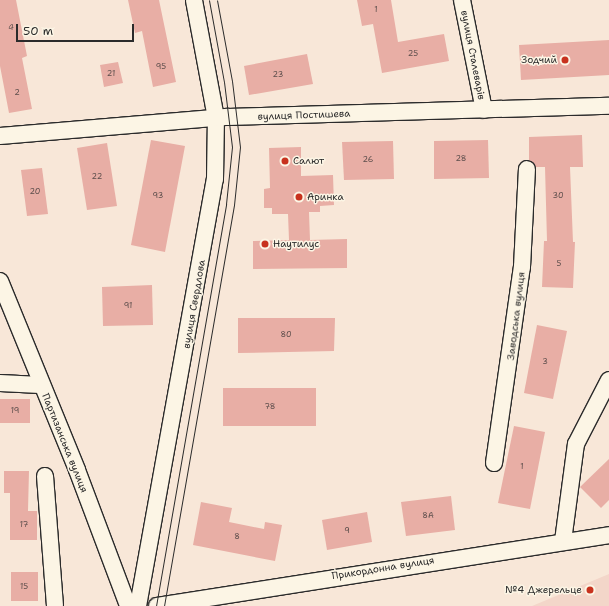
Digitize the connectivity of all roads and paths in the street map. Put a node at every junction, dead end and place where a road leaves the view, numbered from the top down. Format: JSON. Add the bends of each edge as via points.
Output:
{"nodes":[{"id":1,"x":194,"y":0,"type":"edge"},
{"id":2,"x":462,"y":0,"type":"edge"},
{"id":3,"x":609,"y":106,"type":"edge"},
{"id":4,"x":484,"y":110,"type":"junction"},
{"id":5,"x":216,"y":118,"type":"junction"},
{"id":6,"x":0,"y":136,"type":"edge"},
{"id":7,"x":527,"y":169,"type":"dead end"},
{"id":8,"x":0,"y":281,"type":"edge"},
{"id":9,"x":609,"y":380,"type":"edge"},
{"id":10,"x":0,"y":383,"type":"edge"},
{"id":11,"x":40,"y":385,"type":"junction"},
{"id":12,"x":494,"y":463,"type":"dead end"},
{"id":13,"x":45,"y":476,"type":"dead end"},
{"id":14,"x":609,"y":535,"type":"edge"},
{"id":15,"x":563,"y":541,"type":"junction"},
{"id":16,"x":135,"y":604,"type":"edge"},
{"id":17,"x":55,"y":606,"type":"edge"},
{"id":18,"x":156,"y":606,"type":"edge"}],
"edges":[{"from":1,"to":5,"type":"street","name":"вулиця Свердлова"},
{"from":2,"to":4,"type":"street","name":"вулиця Сталеварів"},
{"from":3,"to":4,"type":"street","name":"вулиця Постишева"},
{"from":4,"to":5,"type":"street","name":"вулиця Постишева"},
{"from":5,"to":6,"type":"street","name":"вулиця Постишева"},
{"from":5,"to":16,"type":"street","name":"вулиця Свердлова","via":[[215,179]]},
{"from":7,"to":12,"type":"street","name":"Заводська вулиця","via":[[522,267]]},
{"from":8,"to":11,"type":"street","name":"Партизанська вулиця"},
{"from":9,"to":15,"type":"street","via":[[576,444]]},
{"from":10,"to":11,"type":"street"},
{"from":11,"to":16,"type":"street","name":"Партизанська вулиця"},
{"from":13,"to":17,"type":"street"},
{"from":14,"to":15,"type":"street","name":"Прикордонна вулиця"},
{"from":15,"to":18,"type":"street","name":"Прикордонна вулиця"},
{"from":16,"to":18,"type":"street","name":"Прикордонна вулиця"}]}
